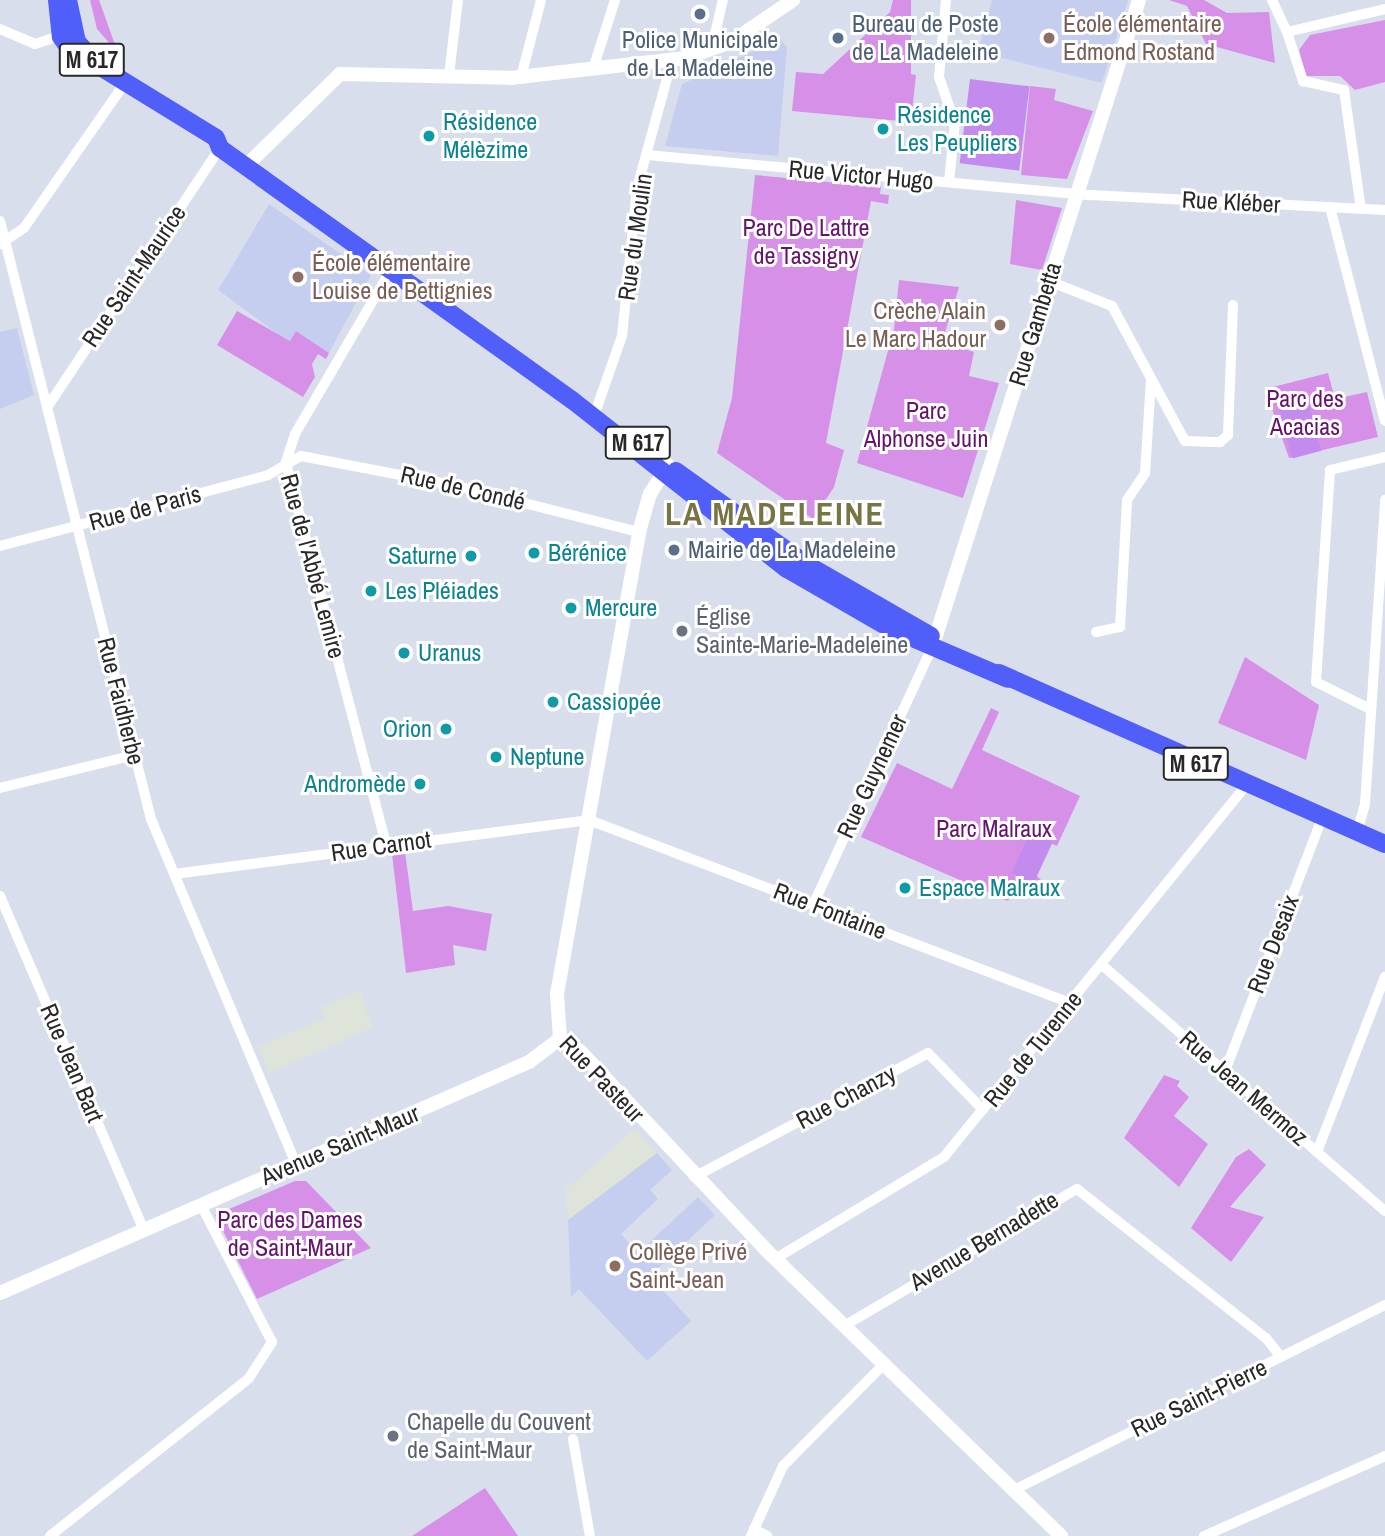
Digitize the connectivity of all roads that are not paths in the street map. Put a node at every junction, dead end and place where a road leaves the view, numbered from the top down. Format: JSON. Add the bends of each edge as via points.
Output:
{"nodes":[{"id":1,"x":57,"y":0,"type":"edge"},
{"id":2,"x":68,"y":0,"type":"edge"},
{"id":3,"x":458,"y":0,"type":"edge"},
{"id":4,"x":541,"y":0,"type":"edge"},
{"id":5,"x":615,"y":0,"type":"edge"},
{"id":6,"x":723,"y":0,"type":"edge"},
{"id":7,"x":793,"y":0,"type":"edge"},
{"id":8,"x":946,"y":0,"type":"edge"},
{"id":9,"x":1139,"y":0,"type":"edge"},
{"id":10,"x":1272,"y":0,"type":"edge"},
{"id":11,"x":1385,"y":9,"type":"edge"},
{"id":12,"x":0,"y":29,"type":"edge"},
{"id":13,"x":1287,"y":32,"type":"junction"},
{"id":14,"x":67,"y":33,"type":"junction"},
{"id":15,"x":722,"y":47,"type":"junction"},
{"id":16,"x":672,"y":60,"type":"junction"},
{"id":17,"x":593,"y":69,"type":"junction"},
{"id":18,"x":449,"y":75,"type":"junction"},
{"id":19,"x":521,"y":77,"type":"junction"},
{"id":20,"x":120,"y":88,"type":"junction"},
{"id":21,"x":220,"y":148,"type":"junction"},
{"id":22,"x":647,"y":155,"type":"junction"},
{"id":23,"x":246,"y":166,"type":"junction"},
{"id":24,"x":949,"y":182,"type":"junction"},
{"id":25,"x":1076,"y":193,"type":"junction"},
{"id":26,"x":1330,"y":207,"type":"junction"},
{"id":27,"x":1361,"y":209,"type":"junction"},
{"id":28,"x":1385,"y":210,"type":"edge"},
{"id":29,"x":0,"y":221,"type":"edge"},
{"id":30,"x":4,"y":242,"type":"edge"},
{"id":31,"x":392,"y":268,"type":"junction"},
{"id":32,"x":1049,"y":281,"type":"junction"},
{"id":33,"x":1233,"y":305,"type":"dead end"},
{"id":34,"x":1151,"y":381,"type":"junction"},
{"id":35,"x":572,"y":400,"type":"junction"},
{"id":36,"x":48,"y":406,"type":"junction"},
{"id":37,"x":595,"y":413,"type":"junction"},
{"id":38,"x":1385,"y":421,"type":"edge"},
{"id":39,"x":1385,"y":457,"type":"edge"},
{"id":40,"x":286,"y":462,"type":"junction"},
{"id":41,"x":664,"y":469,"type":"junction"},
{"id":42,"x":1385,"y":500,"type":"edge"},
{"id":43,"x":77,"y":526,"type":"junction"},
{"id":44,"x":639,"y":532,"type":"junction"},
{"id":45,"x":0,"y":546,"type":"edge"},
{"id":46,"x":1381,"y":622,"type":"edge"},
{"id":47,"x":1096,"y":632,"type":"dead end"},
{"id":48,"x":933,"y":643,"type":"junction"},
{"id":49,"x":1370,"y":709,"type":"junction"},
{"id":50,"x":134,"y":755,"type":"junction"},
{"id":51,"x":1245,"y":786,"type":"junction"},
{"id":52,"x":0,"y":789,"type":"edge"},
{"id":53,"x":1322,"y":818,"type":"junction"},
{"id":54,"x":589,"y":820,"type":"junction"},
{"id":55,"x":1357,"y":832,"type":"junction"},
{"id":56,"x":1385,"y":844,"type":"edge"},
{"id":57,"x":386,"y":845,"type":"junction"},
{"id":58,"x":174,"y":874,"type":"junction"},
{"id":59,"x":0,"y":896,"type":"edge"},
{"id":60,"x":813,"y":905,"type":"junction"},
{"id":61,"x":1102,"y":965,"type":"junction"},
{"id":62,"x":1385,"y":977,"type":"edge"},
{"id":63,"x":1070,"y":1003,"type":"junction"},
{"id":64,"x":559,"y":1040,"type":"junction"},
{"id":65,"x":1225,"y":1071,"type":"junction"},
{"id":66,"x":983,"y":1110,"type":"junction"},
{"id":67,"x":1317,"y":1152,"type":"junction"},
{"id":68,"x":296,"y":1164,"type":"junction"},
{"id":69,"x":694,"y":1177,"type":"junction"},
{"id":70,"x":201,"y":1205,"type":"junction"},
{"id":71,"x":1385,"y":1211,"type":"edge"},
{"id":72,"x":144,"y":1231,"type":"junction"},
{"id":73,"x":775,"y":1259,"type":"junction"},
{"id":74,"x":0,"y":1293,"type":"edge"},
{"id":75,"x":1385,"y":1305,"type":"edge"},
{"id":76,"x":844,"y":1326,"type":"junction"},
{"id":77,"x":1281,"y":1357,"type":"junction"},
{"id":78,"x":884,"y":1364,"type":"junction"},
{"id":79,"x":573,"y":1439,"type":"dead end"},
{"id":80,"x":1385,"y":1456,"type":"edge"},
{"id":81,"x":1012,"y":1491,"type":"junction"},
{"id":82,"x":753,"y":1533,"type":"edge"},
{"id":83,"x":50,"y":1536,"type":"edge"},
{"id":84,"x":590,"y":1536,"type":"edge"},
{"id":85,"x":766,"y":1536,"type":"edge"},
{"id":86,"x":1061,"y":1536,"type":"edge"},
{"id":87,"x":1204,"y":1536,"type":"edge"}],
"edges":[{"from":1,"to":14,"type":"main road","number":"M 617"},
{"from":2,"to":14,"type":"main road","number":"M 617"},
{"from":3,"to":18,"type":"street"},
{"from":4,"to":19,"type":"street"},
{"from":5,"to":17,"type":"street"},
{"from":6,"to":15,"type":"street","via":[[715,34]]},
{"from":7,"to":15,"type":"street"},
{"from":8,"to":24,"type":"street","via":[[939,77],[955,123]]},
{"from":9,"to":25,"type":"street","name":"Rue Gambetta"},
{"from":10,"to":13,"type":"street"},
{"from":11,"to":13,"type":"street"},
{"from":12,"to":14,"type":"street","via":[[35,44]]},
{"from":13,"to":27,"type":"street","via":[[1303,81],[1344,90]]},
{"from":14,"to":20,"type":"main road","number":"M 617","via":[[78,62]]},
{"from":15,"to":16,"type":"street"},
{"from":16,"to":17,"type":"street"},
{"from":16,"to":22,"type":"street","name":"Rue du Moulin"},
{"from":17,"to":19,"type":"street"},
{"from":18,"to":19,"type":"street"},
{"from":18,"to":23,"type":"street","via":[[340,74]]},
{"from":20,"to":21,"type":"main road","number":"M 617"},
{"from":20,"to":30,"type":"street"},
{"from":21,"to":23,"type":"main road","number":"M 617"},
{"from":21,"to":36,"type":"street","name":"Rue Saint-Maurice"},
{"from":22,"to":24,"type":"street","name":"Rue Victor Hugo"},
{"from":22,"to":37,"type":"street","name":"Rue du Moulin","via":[[637,188],[622,336]]},
{"from":23,"to":31,"type":"main road","number":"M 617"},
{"from":24,"to":25,"type":"street","name":"Rue Victor Hugo"},
{"from":25,"to":26,"type":"street","name":"Rue Kléber"},
{"from":25,"to":32,"type":"street","name":"Rue Gambetta"},
{"from":26,"to":27,"type":"street","name":"Rue Kléber"},
{"from":26,"to":38,"type":"street"},
{"from":27,"to":28,"type":"street","name":"Rue Kléber"},
{"from":29,"to":30,"type":"street","name":"Rue Faidherbe"},
{"from":30,"to":36,"type":"street","name":"Rue Faidherbe"},
{"from":31,"to":35,"type":"main road","number":"M 617"},
{"from":31,"to":40,"type":"street","name":"Rue de l'Abbé Lemire","via":[[295,434]]},
{"from":32,"to":34,"type":"street","via":[[1112,306]]},
{"from":32,"to":48,"type":"street","name":"Rue Gambetta"},
{"from":33,"to":34,"type":"street","via":[[1228,435],[1220,442],[1185,441]]},
{"from":34,"to":47,"type":"street","via":[[1145,473],[1128,500],[1120,627]]},
{"from":35,"to":37,"type":"main road","number":"M 617"},
{"from":35,"to":41,"type":"main road","number":"M 617"},
{"from":36,"to":43,"type":"street","name":"Rue Faidherbe"},
{"from":37,"to":41,"type":"main road","number":"M 617"},
{"from":39,"to":49,"type":"street","via":[[1330,470],[1316,682]]},
{"from":40,"to":43,"type":"street","name":"Rue de Paris","via":[[268,475]]},
{"from":40,"to":44,"type":"street","name":"Rue de Condé","via":[[301,456],[371,468]]},
{"from":40,"to":57,"type":"street","name":"Rue de l'Abbé Lemire"},
{"from":41,"to":44,"type":"street","name":"Rue Pasteur"},
{"from":41,"to":48,"type":"main road","number":"M 617"},
{"from":42,"to":46,"type":"street"},
{"from":43,"to":45,"type":"street","name":"Rue de Paris"},
{"from":43,"to":50,"type":"street","name":"Rue Faidherbe"},
{"from":44,"to":54,"type":"street","name":"Rue Pasteur"},
{"from":46,"to":49,"type":"street"},
{"from":48,"to":51,"type":"main road","number":"M 617"},
{"from":48,"to":60,"type":"street","name":"Rue Guynemer"},
{"from":49,"to":55,"type":"street","via":[[1365,804]]},
{"from":50,"to":52,"type":"street"},
{"from":50,"to":58,"type":"street","name":"Rue Faidherbe","via":[[150,819]]},
{"from":51,"to":53,"type":"main road","number":"M 617"},
{"from":51,"to":61,"type":"street","name":"Rue de Turenne"},
{"from":53,"to":55,"type":"main road","number":"M 617"},
{"from":53,"to":65,"type":"street","name":"Rue Desaix"},
{"from":54,"to":57,"type":"street","name":"Rue Carnot"},
{"from":54,"to":60,"type":"street","name":"Rue Fontaine"},
{"from":54,"to":64,"type":"street","name":"Rue Pasteur","via":[[557,994]]},
{"from":55,"to":56,"type":"main road","number":"M 617"},
{"from":57,"to":58,"type":"street","name":"Rue Carnot"},
{"from":58,"to":68,"type":"street","name":"Rue Faidherbe"},
{"from":59,"to":72,"type":"street","name":"Rue Jean Bart"},
{"from":60,"to":63,"type":"street","name":"Rue Fontaine"},
{"from":61,"to":63,"type":"street","name":"Rue de Turenne"},
{"from":61,"to":65,"type":"street","name":"Rue Jean Mermoz"},
{"from":62,"to":67,"type":"street"},
{"from":63,"to":66,"type":"street","name":"Rue de Turenne"},
{"from":64,"to":68,"type":"street","name":"Avenue Saint-Maur","via":[[530,1062]]},
{"from":64,"to":69,"type":"street","name":"Rue Pasteur","via":[[583,1054]]},
{"from":65,"to":67,"type":"street","name":"Rue Jean Mermoz"},
{"from":66,"to":69,"type":"street","name":"Rue Chanzy","via":[[928,1054]]},
{"from":66,"to":73,"type":"street","name":"Rue de Turenne","via":[[938,1162]]},
{"from":67,"to":71,"type":"street","name":"Rue Jean Mermoz"},
{"from":68,"to":70,"type":"street","name":"Avenue Saint-Maur"},
{"from":69,"to":73,"type":"street","name":"Rue Pasteur"},
{"from":70,"to":72,"type":"street","name":"Avenue Saint-Maur"},
{"from":70,"to":83,"type":"street","via":[[272,1342],[249,1378]]},
{"from":72,"to":74,"type":"street","name":"Avenue Saint-Maur"},
{"from":73,"to":76,"type":"street","name":"Rue Pasteur"},
{"from":75,"to":77,"type":"street","name":"Rue Saint-Pierre"},
{"from":76,"to":77,"type":"street","name":"Avenue Bernadette","via":[[1077,1189],[1266,1338]]},
{"from":76,"to":78,"type":"street","name":"Rue Pasteur"},
{"from":77,"to":81,"type":"street","name":"Rue Saint-Pierre"},
{"from":78,"to":81,"type":"street","name":"Rue Pasteur"},
{"from":78,"to":82,"type":"street","via":[[783,1466]]},
{"from":79,"to":84,"type":"street"},
{"from":80,"to":87,"type":"street"},
{"from":81,"to":86,"type":"street","name":"Rue Pasteur"},
{"from":82,"to":85,"type":"street"}]}
